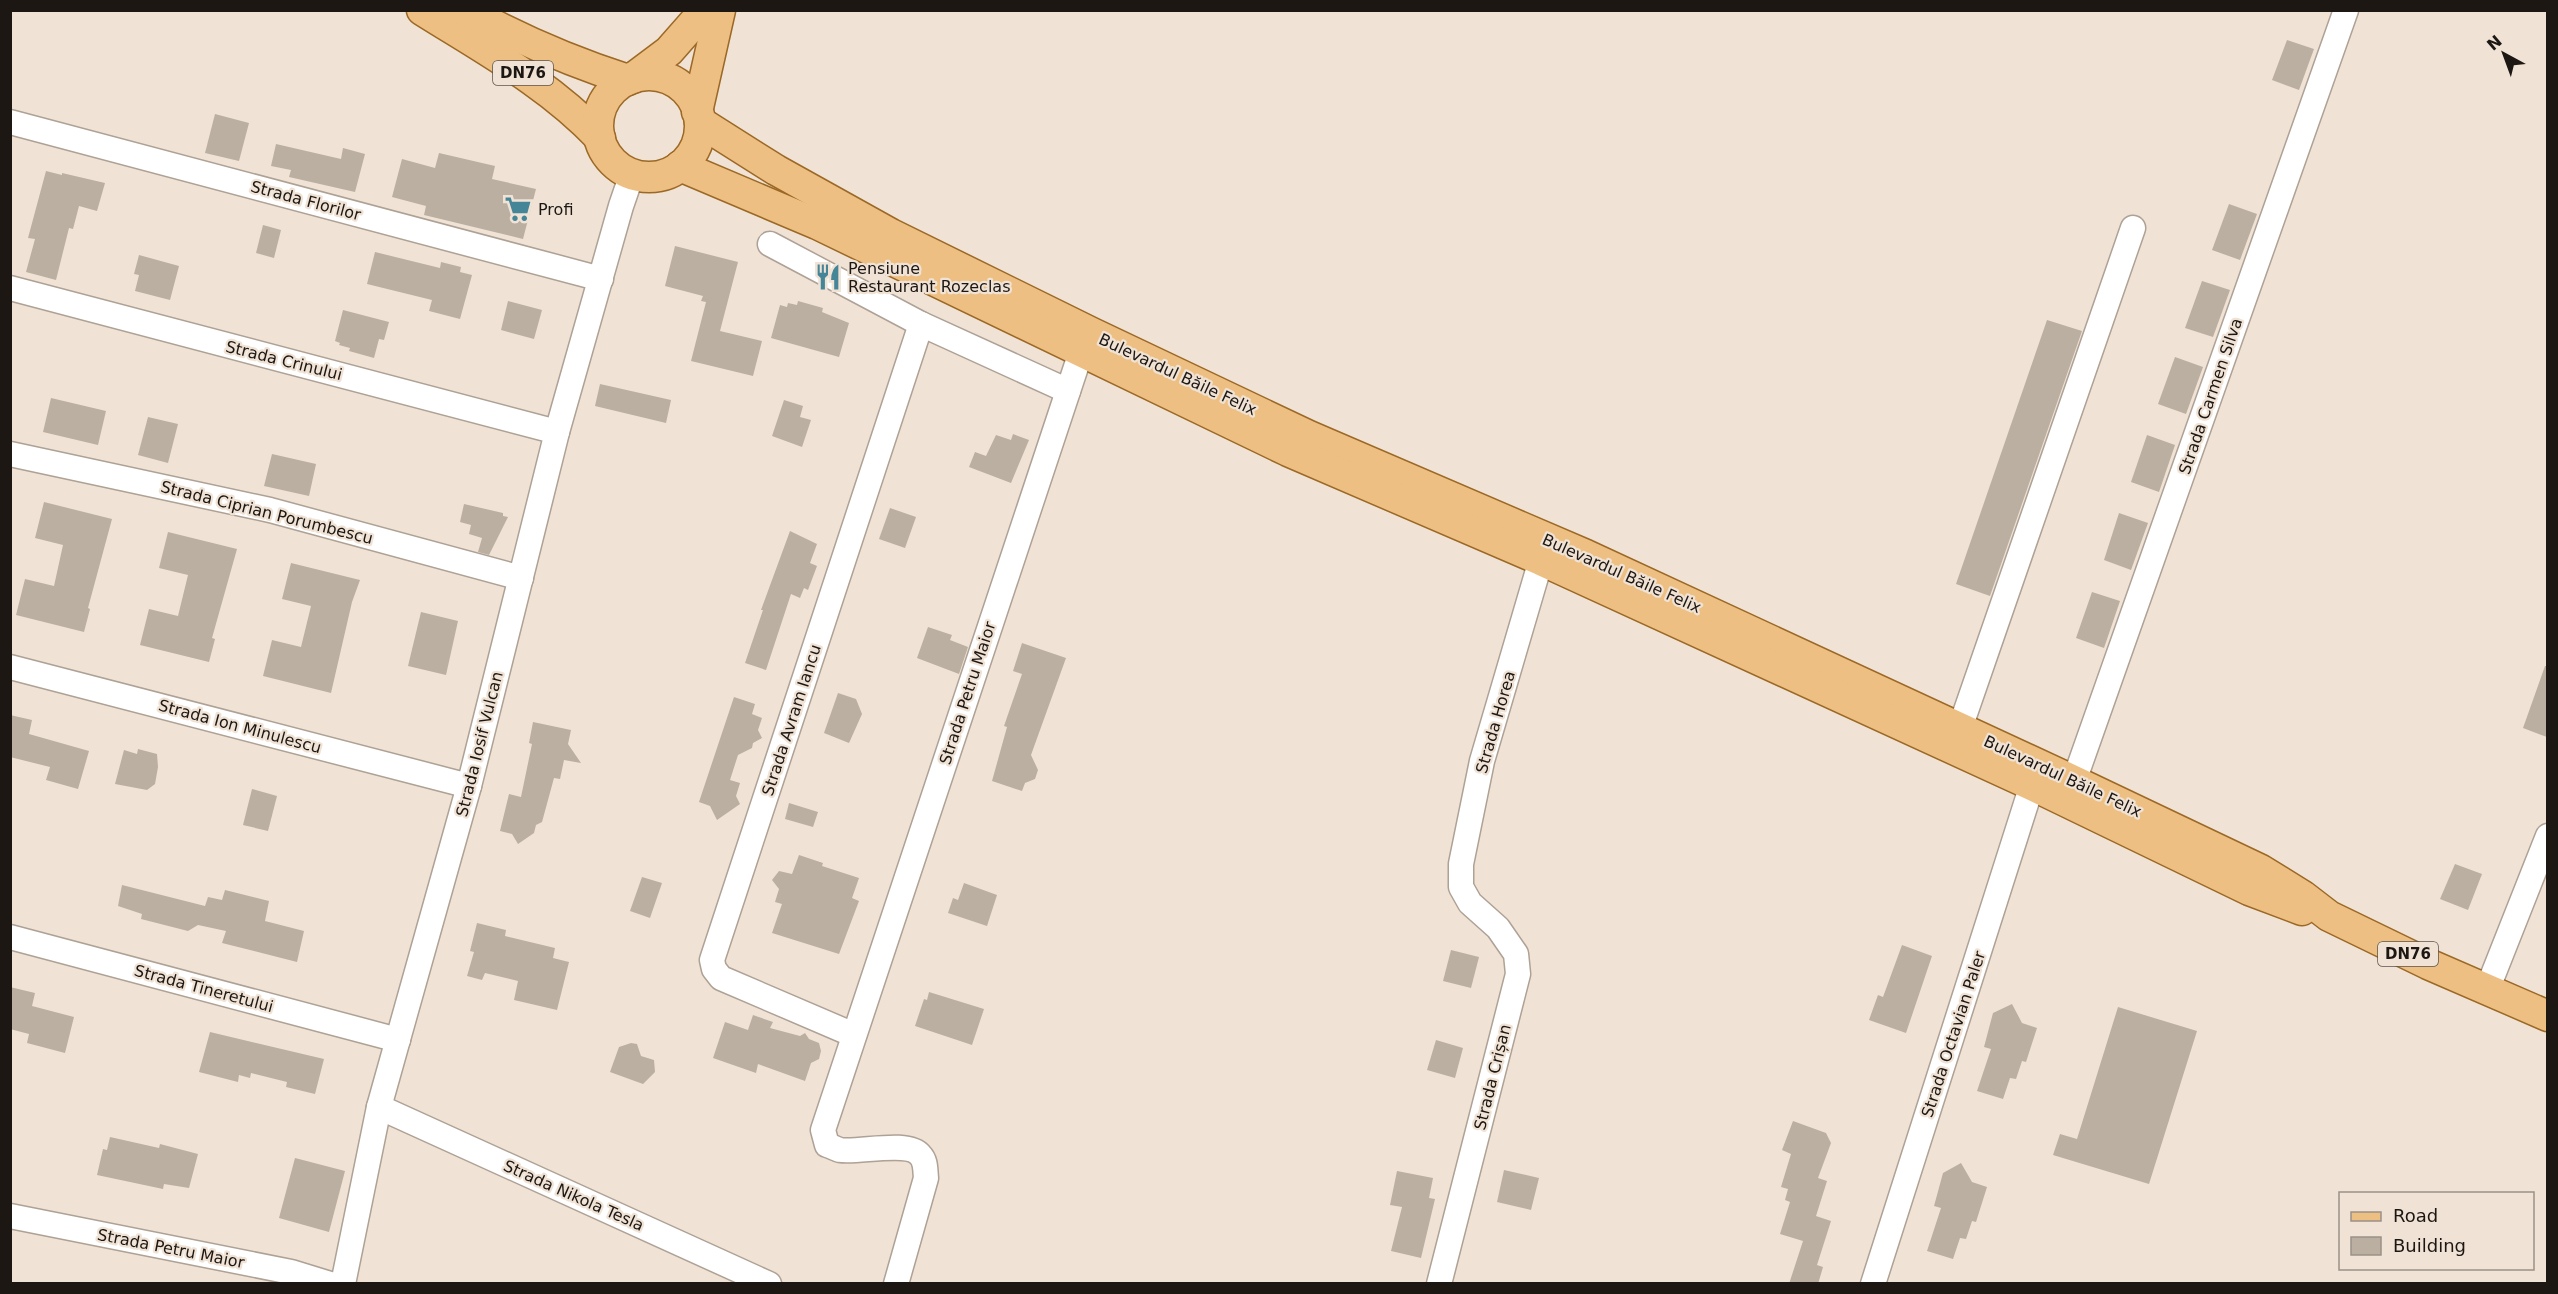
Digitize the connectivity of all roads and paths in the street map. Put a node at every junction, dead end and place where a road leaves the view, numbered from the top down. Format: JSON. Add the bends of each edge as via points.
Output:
{"nodes":[{"id":1,"x":422,"y":10,"type":"edge"},
{"id":2,"x":466,"y":10,"type":"edge"},
{"id":3,"x":705,"y":10,"type":"edge"},
{"id":4,"x":720,"y":10,"type":"edge"},
{"id":5,"x":2346,"y":10,"type":"edge"},
{"id":6,"x":631,"y":79,"type":"junction"},
{"id":7,"x":699,"y":117,"type":"junction"},
{"id":8,"x":10,"y":122,"type":"edge"},
{"id":9,"x":600,"y":138,"type":"junction"},
{"id":10,"x":681,"y":166,"type":"junction"},
{"id":11,"x":632,"y":174,"type":"junction"},
{"id":12,"x":2133,"y":228,"type":"dead end"},
{"id":13,"x":770,"y":244,"type":"dead end"},
{"id":14,"x":601,"y":279,"type":"junction"},
{"id":15,"x":10,"y":288,"type":"edge"},
{"id":16,"x":921,"y":324,"type":"junction"},
{"id":17,"x":1081,"y":352,"type":"junction"},
{"id":18,"x":1068,"y":391,"type":"junction"},
{"id":19,"x":557,"y":432,"type":"junction"},
{"id":20,"x":10,"y":454,"type":"edge"},
{"id":21,"x":1541,"y":560,"type":"junction"},
{"id":22,"x":521,"y":578,"type":"junction"},
{"id":23,"x":10,"y":667,"type":"edge"},
{"id":24,"x":1960,"y":728,"type":"junction"},
{"id":25,"x":2074,"y":781,"type":"junction"},
{"id":26,"x":2032,"y":785,"type":"junction"},
{"id":27,"x":469,"y":786,"type":"junction"},
{"id":28,"x":2547,"y":836,"type":"edge"},
{"id":29,"x":1461,"y":887,"type":"joint"},
{"id":30,"x":2329,"y":916,"type":"junction"},
{"id":31,"x":10,"y":937,"type":"edge"},
{"id":32,"x":2487,"y":990,"type":"junction"},
{"id":33,"x":2547,"y":1016,"type":"edge"},
{"id":34,"x":854,"y":1035,"type":"junction"},
{"id":35,"x":398,"y":1040,"type":"junction"},
{"id":36,"x":379,"y":1107,"type":"junction"},
{"id":37,"x":10,"y":1216,"type":"edge"},
{"id":38,"x":286,"y":1278,"type":"edge"},
{"id":39,"x":330,"y":1284,"type":"edge"},
{"id":40,"x":343,"y":1284,"type":"edge"},
{"id":41,"x":769,"y":1284,"type":"edge"},
{"id":42,"x":896,"y":1284,"type":"edge"},
{"id":43,"x":1439,"y":1284,"type":"edge"},
{"id":44,"x":1873,"y":1284,"type":"edge"}],
"edges":[{"from":1,"to":9,"type":"main road","number":"DN76","via":[[539,84]]},
{"from":2,"to":6,"type":"main road","number":"DN76","via":[[566,58]]},
{"from":3,"to":6,"type":"main road","via":[[669,51]]},
{"from":4,"to":7,"type":"main road"},
{"from":5,"to":25,"type":"street","name":"Strada Carmen Silva"},
{"from":6,"to":7,"type":"main road","number":"DN76","via":[[650,75],[671,79],[691,96]]},
{"from":6,"to":9,"type":"main road","via":[[607,98],[598,124]]},
{"from":7,"to":10,"type":"main road","via":[[696,146]]},
{"from":7,"to":24,"type":"main road","name":"Bulevardul Băile Felix","via":[[776,170],[891,234],[1103,338],[1309,436],[1586,555]]},
{"from":8,"to":14,"type":"street","name":"Strada Florilor"},
{"from":9,"to":11,"type":"main road","via":[[612,160]]},
{"from":10,"to":11,"type":"main road","via":[[658,176]]},
{"from":10,"to":17,"type":"main road","name":"Bulevardul Băile Felix","via":[[817,224]]},
{"from":11,"to":14,"type":"street","name":"Strada Iosif Vulcan"},
{"from":12,"to":24,"type":"street"},
{"from":13,"to":16,"type":"street"},
{"from":14,"to":19,"type":"street","name":"Strada Iosif Vulcan"},
{"from":15,"to":19,"type":"street","name":"Strada Crinului"},
{"from":16,"to":18,"type":"street"},
{"from":16,"to":34,"type":"street","name":"Strada Avram Iancu","via":[[712,960],[721,978]]},
{"from":17,"to":18,"type":"street","name":"Strada Petru Maior"},
{"from":17,"to":21,"type":"main road","name":"Bulevardul Băile Felix","via":[[1288,451]]},
{"from":18,"to":34,"type":"street","name":"Strada Petru Maior"},
{"from":19,"to":22,"type":"street","name":"Strada Iosif Vulcan"},
{"from":20,"to":22,"type":"street","name":"Strada Ciprian Porumbescu","via":[[270,510]]},
{"from":21,"to":26,"type":"main road","name":"Bulevardul Băile Felix"},
{"from":21,"to":29,"type":"street","name":"Strada Horea","via":[[1482,761],[1461,864]]},
{"from":22,"to":27,"type":"street","name":"Strada Iosif Vulcan"},
{"from":23,"to":27,"type":"street","name":"Strada Ion Minulescu"},
{"from":24,"to":25,"type":"main road","name":"Bulevardul Băile Felix"},
{"from":25,"to":30,"type":"main road","name":"Bulevardul Băile Felix","via":[[2261,870]]},
{"from":26,"to":30,"type":"main road","name":"Bulevardul Băile Felix","via":[[2274,901]]},
{"from":26,"to":44,"type":"street","name":"Strada Octavian Paler"},
{"from":27,"to":35,"type":"street","name":"Strada Iosif Vulcan"},
{"from":28,"to":32,"type":"street"},
{"from":29,"to":43,"type":"street","name":"Strada Crișan","via":[[1470,903],[1498,928],[1516,954],[1518,974]]},
{"from":30,"to":32,"type":"main road","name":"Bulevardul Băile Felix","number":"DN76"},
{"from":31,"to":35,"type":"street","name":"Strada Tineretului"},
{"from":32,"to":33,"type":"main road","name":"Bulevardul Băile Felix","number":"DN76"},
{"from":34,"to":42,"type":"street","via":[[823,1130],[827,1145],[840,1150],[915,1150],[925,1163],[926,1178]]},
{"from":35,"to":36,"type":"street","name":"Strada Iosif Vulcan"},
{"from":36,"to":40,"type":"street","name":"Strada Iosif Vulcan"},
{"from":36,"to":41,"type":"street","name":"Strada Nikola Tesla"},
{"from":37,"to":38,"type":"street","name":"Strada Petru Maior"},
{"from":38,"to":39,"type":"street","name":"Strada Petru Maior"}]}
